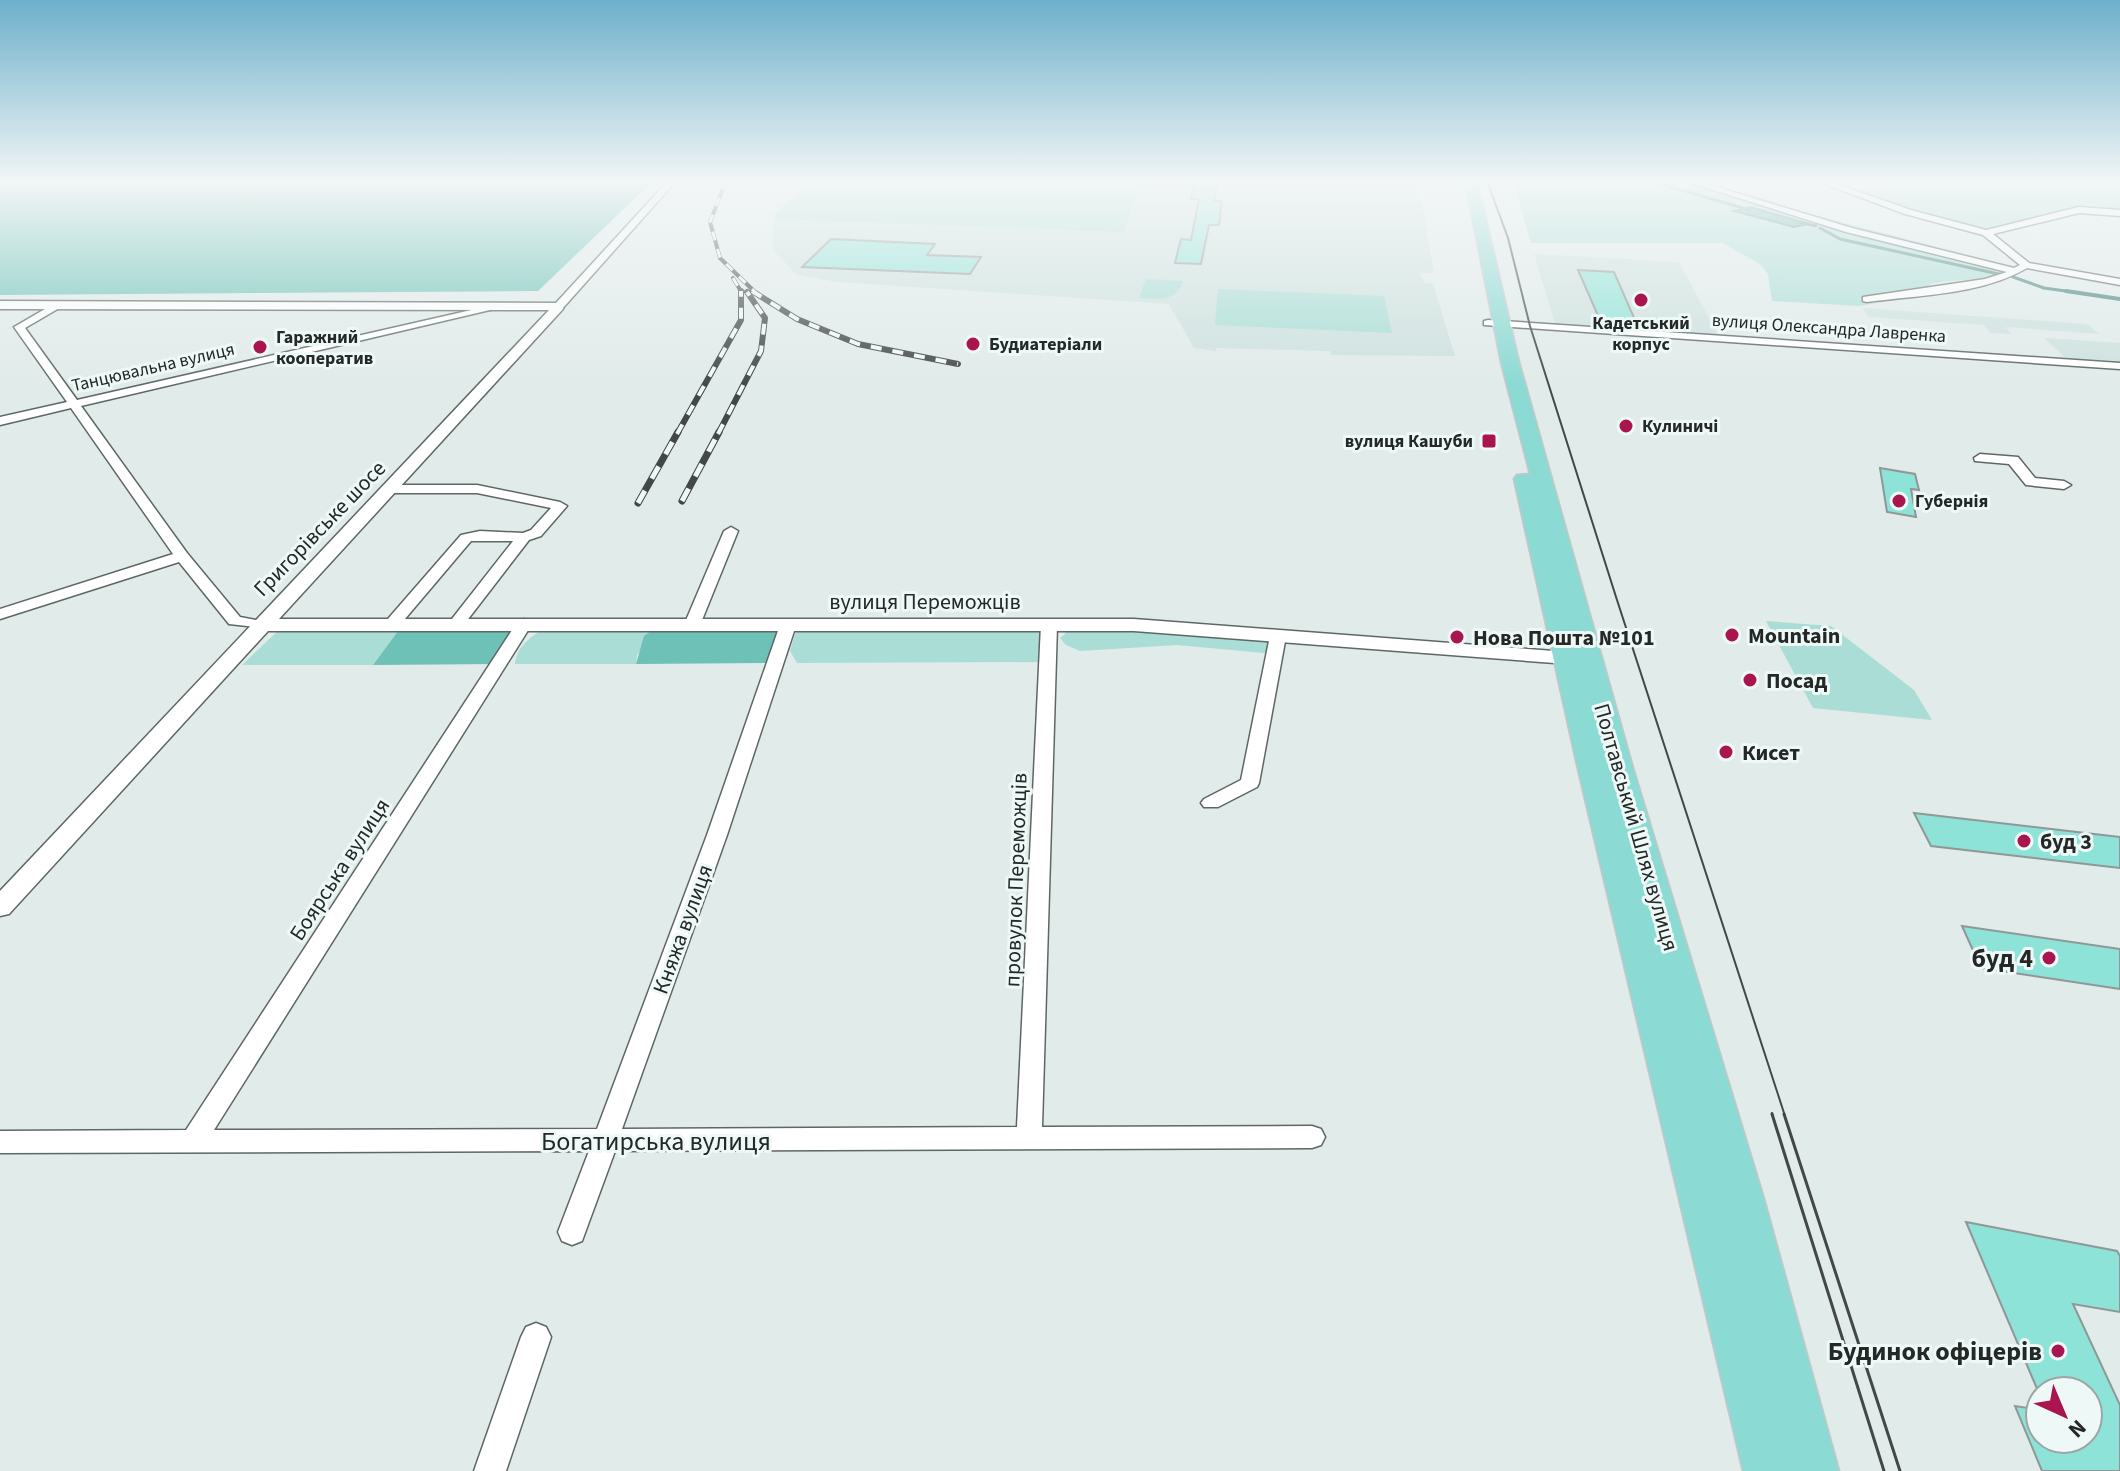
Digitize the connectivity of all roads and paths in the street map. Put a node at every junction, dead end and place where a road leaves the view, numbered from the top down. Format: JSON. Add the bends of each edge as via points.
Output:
{"nodes":[{"id":1,"x":610,"y":250,"type":"edge"},
{"id":2,"x":1477,"y":250,"type":"edge"},
{"id":3,"x":1483,"y":250,"type":"edge"},
{"id":4,"x":1928,"y":250,"type":"edge"},
{"id":5,"x":2007,"y":250,"type":"edge"},
{"id":6,"x":2026,"y":265,"type":"junction"},
{"id":7,"x":2014,"y":271,"type":"junction"},
{"id":8,"x":2120,"y":282,"type":"edge"},
{"id":9,"x":1867,"y":299,"type":"dead end"},
{"id":10,"x":0,"y":305,"type":"edge"},
{"id":11,"x":57,"y":305,"type":"junction"},
{"id":12,"x":502,"y":306,"type":"junction"},
{"id":13,"x":559,"y":306,"type":"junction"},
{"id":14,"x":1496,"y":324,"type":"junction"},
{"id":15,"x":2120,"y":366,"type":"edge"},
{"id":16,"x":73,"y":404,"type":"junction"},
{"id":17,"x":0,"y":421,"type":"edge"},
{"id":18,"x":1980,"y":458,"type":"dead end"},
{"id":19,"x":2064,"y":485,"type":"dead end"},
{"id":20,"x":390,"y":489,"type":"junction"},
{"id":21,"x":731,"y":531,"type":"dead end"},
{"id":22,"x":524,"y":537,"type":"junction"},
{"id":23,"x":182,"y":556,"type":"junction"},
{"id":24,"x":0,"y":614,"type":"edge"},
{"id":25,"x":393,"y":623,"type":"junction"},
{"id":26,"x":456,"y":624,"type":"junction"},
{"id":27,"x":524,"y":624,"type":"junction"},
{"id":28,"x":260,"y":625,"type":"junction"},
{"id":29,"x":692,"y":625,"type":"junction"},
{"id":30,"x":788,"y":625,"type":"junction"},
{"id":31,"x":1049,"y":625,"type":"junction"},
{"id":32,"x":1278,"y":636,"type":"junction"},
{"id":33,"x":1578,"y":659,"type":"junction"},
{"id":34,"x":1211,"y":803,"type":"dead end"},
{"id":35,"x":8,"y":887,"type":"edge"},
{"id":36,"x":0,"y":907,"type":"edge"},
{"id":37,"x":1029,"y":1137,"type":"junction"},
{"id":38,"x":1312,"y":1137,"type":"dead end"},
{"id":39,"x":193,"y":1141,"type":"junction"},
{"id":40,"x":0,"y":1142,"type":"edge"},
{"id":41,"x":603,"y":1142,"type":"junction"},
{"id":42,"x":572,"y":1232,"type":"dead end"},
{"id":43,"x":536,"y":1337,"type":"dead end"},
{"id":44,"x":490,"y":1471,"type":"edge"},
{"id":45,"x":1768,"y":1471,"type":"edge"},
{"id":46,"x":1814,"y":1471,"type":"edge"}],
"edges":[{"from":1,"to":13,"type":"street","name":"Григорівське шосе"},
{"from":2,"to":14,"type":"main road","name":"Полтавський Шлях вулиця"},
{"from":3,"to":14,"type":"main road","name":"Полтавський Шлях вулиця"},
{"from":4,"to":7,"type":"street"},
{"from":5,"to":6,"type":"street"},
{"from":6,"to":7,"type":"street"},
{"from":6,"to":8,"type":"street"},
{"from":7,"to":9,"type":"street","via":[[1986,282]]},
{"from":10,"to":11,"type":"street"},
{"from":11,"to":12,"type":"street"},
{"from":11,"to":16,"type":"street","via":[[19,327]]},
{"from":12,"to":13,"type":"street"},
{"from":12,"to":16,"type":"street","name":"Танцювальна вулиця"},
{"from":13,"to":20,"type":"street","name":"Григорівське шосе"},
{"from":14,"to":15,"type":"street","name":"вулиця Олександра Лавренка"},
{"from":14,"to":33,"type":"main road","name":"Полтавський Шлях вулиця","via":[[1510,362]]},
{"from":16,"to":17,"type":"street","name":"Танцювальна вулиця"},
{"from":16,"to":23,"type":"street"},
{"from":18,"to":19,"type":"street","via":[[2013,460],[2031,482]]},
{"from":20,"to":22,"type":"street","via":[[477,489],[560,506],[536,533]]},
{"from":20,"to":28,"type":"street","name":"Григорівське шосе"},
{"from":21,"to":29,"type":"street"},
{"from":22,"to":25,"type":"street","via":[[466,538]]},
{"from":22,"to":26,"type":"street"},
{"from":23,"to":24,"type":"street"},
{"from":23,"to":28,"type":"street","via":[[235,621]]},
{"from":25,"to":26,"type":"street","name":"вулиця Переможців"},
{"from":25,"to":28,"type":"street","name":"вулиця Переможців"},
{"from":26,"to":27,"type":"street","name":"вулиця Переможців"},
{"from":27,"to":29,"type":"street","name":"вулиця Переможців"},
{"from":27,"to":39,"type":"street","name":"Боярська вулиця"},
{"from":28,"to":35,"type":"street","name":"Григорівське шосе"},
{"from":29,"to":30,"type":"street","name":"вулиця Переможців"},
{"from":30,"to":31,"type":"street","name":"вулиця Переможців"},
{"from":30,"to":41,"type":"street","name":"Княжа вулиця"},
{"from":31,"to":32,"type":"street","name":"вулиця Переможців","via":[[1134,625]]},
{"from":31,"to":37,"type":"street","name":"провулок Переможців"},
{"from":32,"to":33,"type":"street","name":"вулиця Переможців"},
{"from":32,"to":34,"type":"street","via":[[1250,783]]},
{"from":33,"to":45,"type":"main road","name":"Полтавський Шлях вулиця"},
{"from":33,"to":46,"type":"main road","name":"Полтавський Шлях вулиця","via":[[1743,1199]]},
{"from":35,"to":36,"type":"street","name":"Григорівське шосе"},
{"from":37,"to":38,"type":"street","name":"Богатирська вулиця"},
{"from":37,"to":41,"type":"street","name":"Богатирська вулиця"},
{"from":39,"to":40,"type":"street","name":"Богатирська вулиця"},
{"from":39,"to":41,"type":"street","name":"Богатирська вулиця"},
{"from":41,"to":42,"type":"street","name":"Княжа вулиця"},
{"from":43,"to":44,"type":"street"}]}
